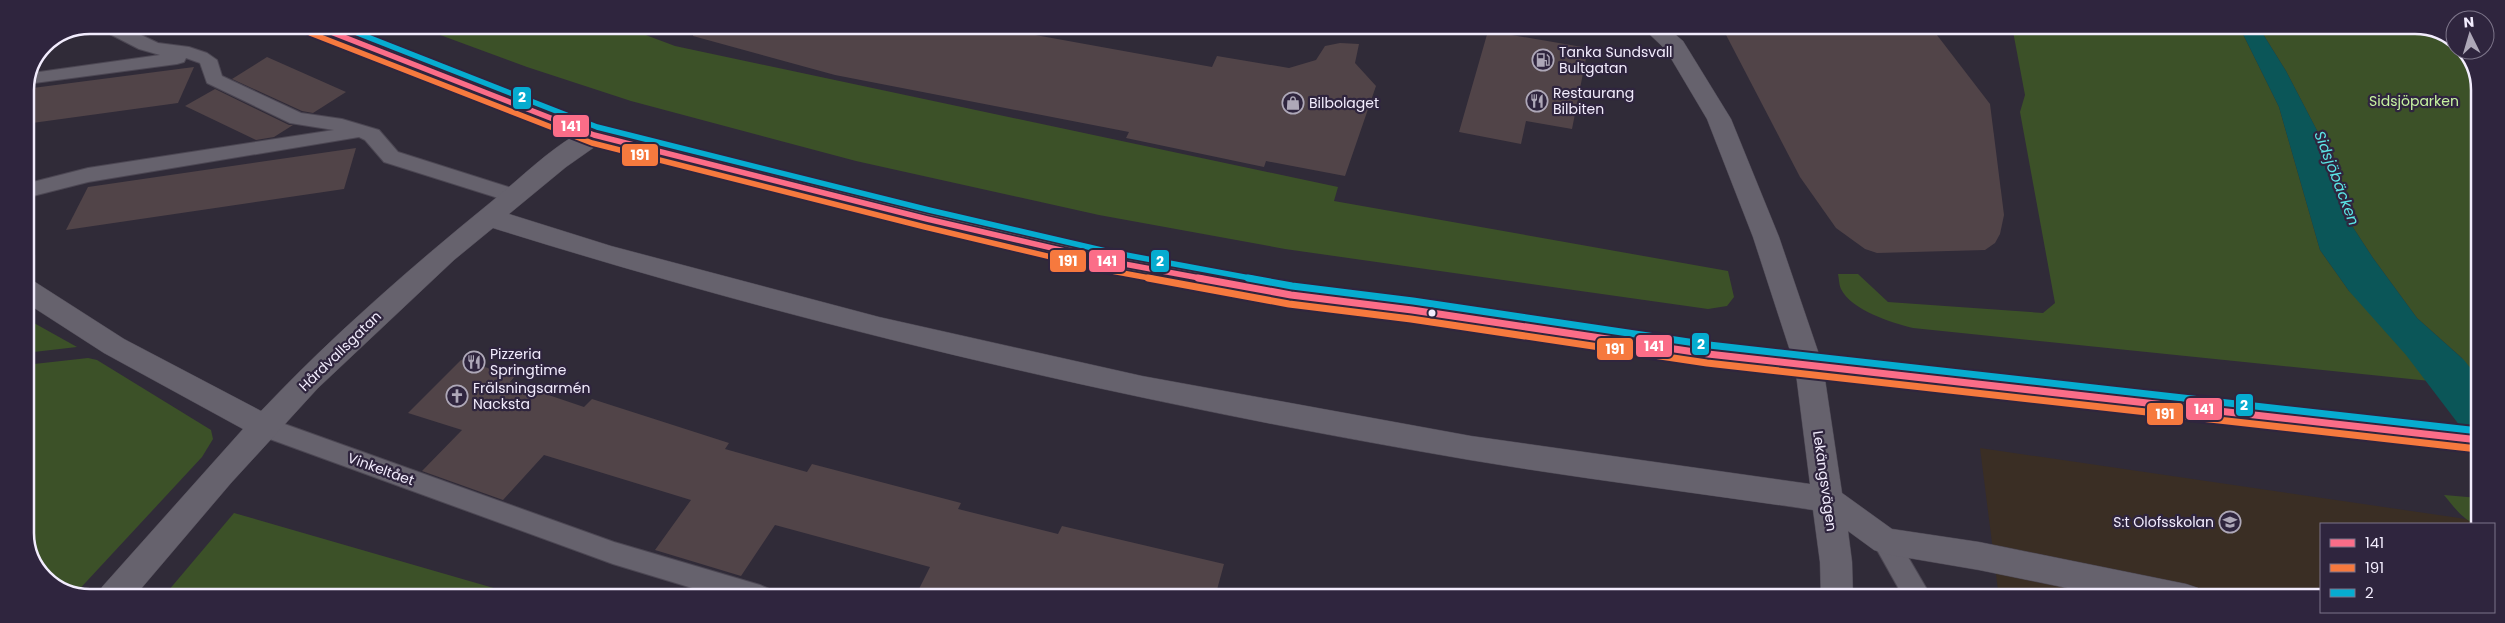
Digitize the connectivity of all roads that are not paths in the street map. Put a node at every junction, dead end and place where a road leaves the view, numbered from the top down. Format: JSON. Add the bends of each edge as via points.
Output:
{"nodes":[{"id":1,"x":126,"y":34,"type":"edge"},
{"id":2,"x":336,"y":34,"type":"edge"},
{"id":3,"x":1661,"y":34,"type":"edge"},
{"id":4,"x":198,"y":55,"type":"junction"},
{"id":5,"x":35,"y":78,"type":"edge"},
{"id":6,"x":364,"y":132,"type":"junction"},
{"id":7,"x":594,"y":135,"type":"junction"},
{"id":8,"x":34,"y":189,"type":"edge"},
{"id":9,"x":514,"y":196,"type":"junction"},
{"id":10,"x":488,"y":217,"type":"junction"},
{"id":11,"x":34,"y":295,"type":"edge"},
{"id":12,"x":1810,"y":366,"type":"junction"},
{"id":13,"x":265,"y":427,"type":"junction"},
{"id":14,"x":2471,"y":439,"type":"edge"},
{"id":15,"x":1827,"y":499,"type":"junction"},
{"id":16,"x":1885,"y":541,"type":"junction"},
{"id":17,"x":121,"y":589,"type":"edge"},
{"id":18,"x":733,"y":589,"type":"edge"},
{"id":19,"x":1837,"y":589,"type":"edge"},
{"id":20,"x":1914,"y":589,"type":"edge"},
{"id":21,"x":2142,"y":589,"type":"edge"}],
"edges":[{"from":1,"to":4,"type":"lane","via":[[158,49],[189,51]]},
{"from":2,"to":7,"type":"highway"},
{"from":3,"to":12,"type":"street","name":"Lekängsvägen","via":[[1675,46],[1719,118],[1766,237]]},
{"from":4,"to":5,"type":"lane"},
{"from":4,"to":6,"type":"lane","via":[[208,60],[214,79],[297,119]]},
{"from":6,"to":8,"type":"lane","via":[[88,175]]},
{"from":6,"to":9,"type":"lane","via":[[372,135],[391,157]]},
{"from":7,"to":9,"type":"street","name":"Hårdvallsgatan"},
{"from":7,"to":12,"type":"highway","via":[[1108,261],[1291,295]]},
{"from":9,"to":10,"type":"street","name":"Hårdvallsgatan"},
{"from":10,"to":13,"type":"street","name":"Hårdvallsgatan","via":[[308,380]]},
{"from":10,"to":15,"type":"street","via":[[607,254],[879,327],[1142,387],[1471,448]]},
{"from":11,"to":13,"type":"street","name":"Vinkeltået","via":[[114,346]]},
{"from":12,"to":14,"type":"highway"},
{"from":12,"to":15,"type":"street","name":"Lekängsvägen"},
{"from":13,"to":17,"type":"street","name":"Hårdvallsgatan"},
{"from":13,"to":18,"type":"lane","name":"Vinkeltået","via":[[614,553]]},
{"from":15,"to":16,"type":"street"},
{"from":15,"to":19,"type":"street","name":"Lekängsvägen"},
{"from":16,"to":20,"type":"lane"},
{"from":16,"to":21,"type":"street","via":[[1979,556]]}]}
